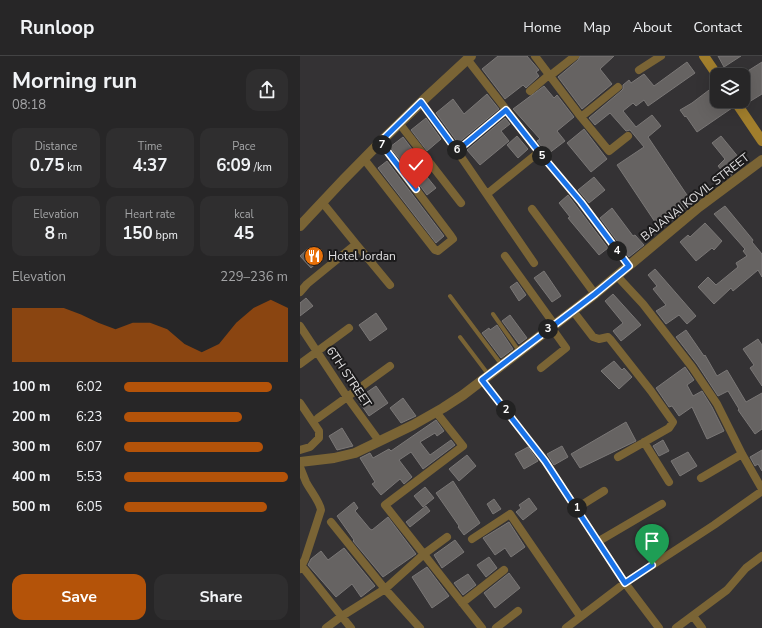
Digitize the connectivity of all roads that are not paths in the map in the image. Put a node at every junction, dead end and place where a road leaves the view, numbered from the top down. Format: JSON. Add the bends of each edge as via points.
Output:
{"nodes":[{"id":1,"x":535,"y":56,"type":"edge"},
{"id":2,"x":575,"y":56,"type":"edge"},
{"id":3,"x":661,"y":56,"type":"edge"},
{"id":4,"x":704,"y":56,"type":"edge"},
{"id":5,"x":469,"y":58,"type":"edge"},
{"id":6,"x":712,"y":68,"type":"edge"},
{"id":7,"x":639,"y":70,"type":"dead end"},
{"id":8,"x":550,"y":75,"type":"junction"},
{"id":9,"x":618,"y":87,"type":"dead end"},
{"id":10,"x":530,"y":91,"type":"dead end"},
{"id":11,"x":421,"y":102,"type":"junction"},
{"id":12,"x":739,"y":108,"type":"edge"},
{"id":13,"x":506,"y":110,"type":"junction"},
{"id":14,"x":581,"y":117,"type":"junction"},
{"id":15,"x":400,"y":123,"type":"junction"},
{"id":16,"x":628,"y":136,"type":"dead end"},
{"id":17,"x":762,"y":141,"type":"edge"},
{"id":18,"x":380,"y":142,"type":"junction"},
{"id":19,"x":457,"y":151,"type":"junction"},
{"id":20,"x":539,"y":152,"type":"junction"},
{"id":21,"x":364,"y":159,"type":"junction"},
{"id":22,"x":762,"y":160,"type":"edge"},
{"id":23,"x":487,"y":194,"type":"junction"},
{"id":24,"x":322,"y":202,"type":"junction"},
{"id":25,"x":461,"y":203,"type":"dead end"},
{"id":26,"x":532,"y":209,"type":"dead end"},
{"id":27,"x":300,"y":226,"type":"edge"},
{"id":28,"x":356,"y":244,"type":"junction"},
{"id":29,"x":505,"y":256,"type":"dead end"},
{"id":30,"x":534,"y":263,"type":"dead end"},
{"id":31,"x":629,"y":266,"type":"junction"},
{"id":32,"x":617,"y":276,"type":"junction"},
{"id":33,"x":390,"y":286,"type":"dead end"},
{"id":34,"x":300,"y":292,"type":"edge"},
{"id":35,"x":595,"y":294,"type":"junction"},
{"id":36,"x":450,"y":296,"type":"dead end"},
{"id":37,"x":573,"y":311,"type":"junction"},
{"id":38,"x":493,"y":314,"type":"dead end"},
{"id":39,"x":553,"y":325,"type":"junction"},
{"id":40,"x":300,"y":326,"type":"edge"},
{"id":41,"x":349,"y":328,"type":"dead end"},
{"id":42,"x":460,"y":337,"type":"dead end"},
{"id":43,"x":317,"y":351,"type":"junction"},
{"id":44,"x":519,"y":351,"type":"junction"},
{"id":45,"x":300,"y":364,"type":"edge"},
{"id":46,"x":502,"y":364,"type":"junction"},
{"id":47,"x":390,"y":366,"type":"dead end"},
{"id":48,"x":541,"y":368,"type":"dead end"},
{"id":49,"x":486,"y":377,"type":"junction"},
{"id":50,"x":347,"y":397,"type":"junction"},
{"id":51,"x":300,"y":403,"type":"edge"},
{"id":52,"x":436,"y":412,"type":"junction"},
{"id":53,"x":318,"y":418,"type":"dead end"},
{"id":54,"x":379,"y":441,"type":"junction"},
{"id":55,"x":644,"y":442,"type":"junction"},
{"id":56,"x":300,"y":450,"type":"edge"},
{"id":57,"x":742,"y":454,"type":"junction"},
{"id":58,"x":618,"y":457,"type":"dead end"},
{"id":59,"x":300,"y":462,"type":"edge"},
{"id":60,"x":300,"y":467,"type":"edge"},
{"id":61,"x":701,"y":478,"type":"dead end"},
{"id":62,"x":669,"y":482,"type":"dead end"},
{"id":63,"x":762,"y":490,"type":"edge"},
{"id":64,"x":604,"y":491,"type":"dead end"},
{"id":65,"x":662,"y":504,"type":"dead end"},
{"id":66,"x":577,"y":508,"type":"junction"},
{"id":67,"x":331,"y":522,"type":"dead end"},
{"id":68,"x":447,"y":537,"type":"dead end"},
{"id":69,"x":472,"y":539,"type":"dead end"},
{"id":70,"x":599,"y":542,"type":"junction"},
{"id":71,"x":424,"y":554,"type":"junction"},
{"id":72,"x":762,"y":556,"type":"edge"},
{"id":73,"x":301,"y":567,"type":"edge"},
{"id":74,"x":504,"y":570,"type":"dead end"},
{"id":75,"x":625,"y":583,"type":"junction"},
{"id":76,"x":385,"y":588,"type":"junction"},
{"id":77,"x":462,"y":603,"type":"junction"},
{"id":78,"x":518,"y":611,"type":"dead end"},
{"id":79,"x":342,"y":616,"type":"junction"},
{"id":80,"x":580,"y":616,"type":"junction"},
{"id":81,"x":693,"y":616,"type":"junction"},
{"id":82,"x":326,"y":628,"type":"edge"},
{"id":83,"x":351,"y":628,"type":"edge"},
{"id":84,"x":420,"y":628,"type":"edge"},
{"id":85,"x":482,"y":628,"type":"edge"},
{"id":86,"x":496,"y":628,"type":"edge"},
{"id":87,"x":566,"y":628,"type":"edge"},
{"id":88,"x":659,"y":628,"type":"edge"},
{"id":89,"x":676,"y":628,"type":"edge"},
{"id":90,"x":702,"y":628,"type":"edge"}],
"edges":[{"from":1,"to":8,"type":"street"},
{"from":2,"to":8,"type":"street"},
{"from":3,"to":7,"type":"street"},
{"from":4,"to":6,"type":"main road"},
{"from":5,"to":11,"type":"street"},
{"from":5,"to":13,"type":"street"},
{"from":8,"to":10,"type":"street"},
{"from":8,"to":14,"type":"street"},
{"from":9,"to":14,"type":"street"},
{"from":11,"to":15,"type":"street"},
{"from":11,"to":19,"type":"street"},
{"from":12,"to":17,"type":"main road"},
{"from":13,"to":19,"type":"street"},
{"from":13,"to":20,"type":"street"},
{"from":14,"to":16,"type":"street","via":[[609,151]]},
{"from":15,"to":18,"type":"street"},
{"from":15,"to":25,"type":"street"},
{"from":18,"to":21,"type":"street"},
{"from":18,"to":21,"type":"street","via":[[452,239],[435,250]]},
{"from":19,"to":23,"type":"street"},
{"from":20,"to":23,"type":"street"},
{"from":20,"to":31,"type":"street"},
{"from":21,"to":24,"type":"street"},
{"from":22,"to":31,"type":"street","name":"BAJANAI KOVIL STREET","via":[[699,207]]},
{"from":23,"to":30,"type":"street"},
{"from":24,"to":27,"type":"street"},
{"from":24,"to":28,"type":"street"},
{"from":26,"to":35,"type":"street"},
{"from":28,"to":33,"type":"street"},
{"from":28,"to":34,"type":"street"},
{"from":29,"to":39,"type":"street"},
{"from":31,"to":32,"type":"street","name":"BAJANAI KOVIL STREET"},
{"from":32,"to":35,"type":"street","name":"BAJANAI KOVIL STREET"},
{"from":32,"to":57,"type":"street","via":[[643,304],[718,404]]},
{"from":35,"to":37,"type":"street","name":"BAJANAI KOVIL STREET"},
{"from":36,"to":46,"type":"lane"},
{"from":37,"to":39,"type":"street","name":"BAJANAI KOVIL STREET"},
{"from":37,"to":55,"type":"street","via":[[593,337],[610,339],[673,422],[669,428]]},
{"from":38,"to":44,"type":"lane"},
{"from":39,"to":44,"type":"street","name":"BAJANAI KOVIL STREET"},
{"from":39,"to":48,"type":"street","via":[[566,348]]},
{"from":40,"to":43,"type":"street","name":"6TH STREET"},
{"from":41,"to":43,"type":"street"},
{"from":42,"to":49,"type":"lane"},
{"from":43,"to":45,"type":"street"},
{"from":43,"to":50,"type":"street","name":"6TH STREET"},
{"from":44,"to":46,"type":"street","name":"BAJANAI KOVIL STREET"},
{"from":46,"to":49,"type":"street","name":"BAJANAI KOVIL STREET"},
{"from":47,"to":50,"type":"street"},
{"from":49,"to":52,"type":"street","name":"BAJANAI KOVIL STREET"},
{"from":49,"to":66,"type":"street"},
{"from":50,"to":53,"type":"street"},
{"from":50,"to":54,"type":"street","name":"6TH STREET"},
{"from":51,"to":56,"type":"street","via":[[319,430],[319,438],[310,447]]},
{"from":52,"to":54,"type":"street","name":"BAJANAI KOVIL STREET"},
{"from":52,"to":71,"type":"street","via":[[464,446],[386,505]]},
{"from":54,"to":59,"type":"street","name":"BAJANAI KOVIL STREET","via":[[355,453]]},
{"from":55,"to":58,"type":"street"},
{"from":55,"to":62,"type":"street"},
{"from":57,"to":61,"type":"street"},
{"from":57,"to":63,"type":"street"},
{"from":60,"to":73,"type":"street","via":[[321,510]]},
{"from":63,"to":75,"type":"street"},
{"from":64,"to":66,"type":"street"},
{"from":65,"to":70,"type":"street"},
{"from":66,"to":70,"type":"street"},
{"from":67,"to":76,"type":"street"},
{"from":68,"to":71,"type":"street"},
{"from":69,"to":80,"type":"street","via":[[510,514]]},
{"from":70,"to":75,"type":"street"},
{"from":71,"to":76,"type":"street"},
{"from":71,"to":77,"type":"street"},
{"from":72,"to":81,"type":"street","via":[[746,568],[727,590]]},
{"from":73,"to":79,"type":"street"},
{"from":74,"to":77,"type":"street"},
{"from":75,"to":80,"type":"street"},
{"from":75,"to":88,"type":"street"},
{"from":76,"to":79,"type":"street"},
{"from":76,"to":84,"type":"street"},
{"from":77,"to":85,"type":"street"},
{"from":78,"to":86,"type":"street"},
{"from":79,"to":82,"type":"street"},
{"from":79,"to":83,"type":"street"},
{"from":80,"to":87,"type":"street"},
{"from":81,"to":89,"type":"street"},
{"from":81,"to":90,"type":"street"}]}
